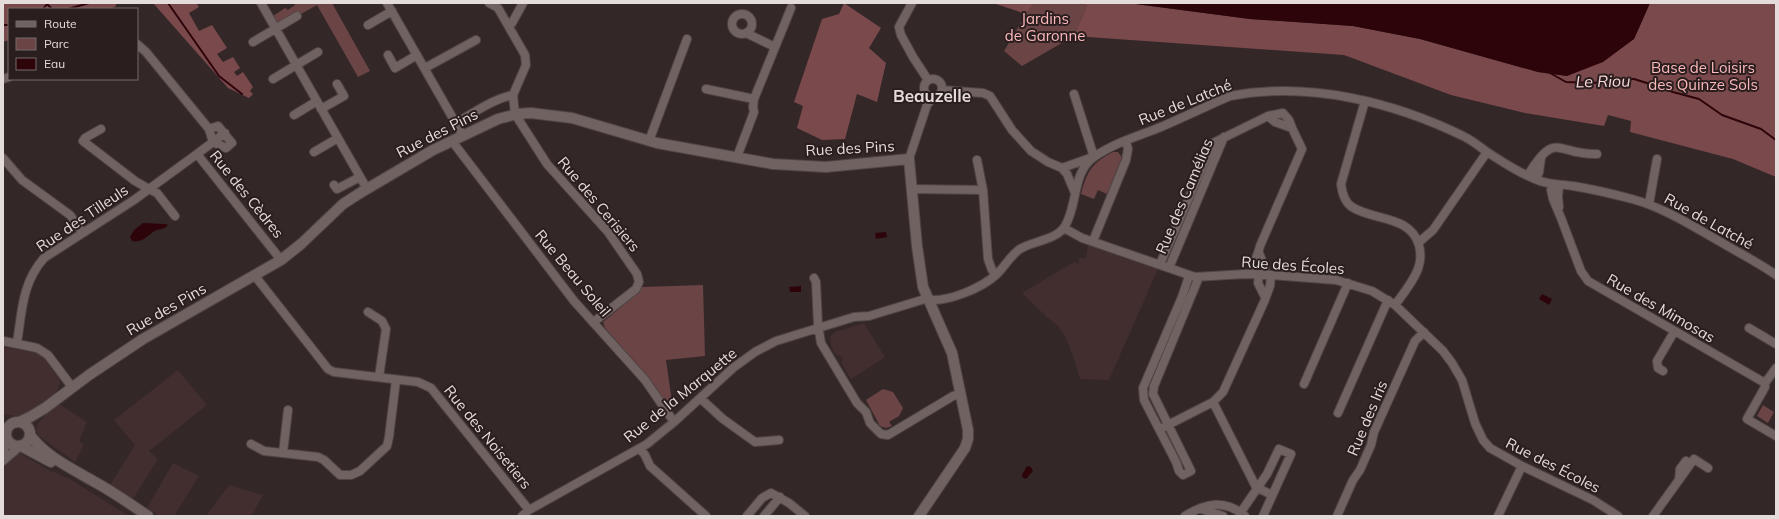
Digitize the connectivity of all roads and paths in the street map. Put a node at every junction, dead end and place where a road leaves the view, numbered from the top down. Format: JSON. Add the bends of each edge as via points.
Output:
{"nodes":[{"id":1,"x":260,"y":3,"type":"edge"},
{"id":2,"x":387,"y":3,"type":"edge"},
{"id":3,"x":489,"y":3,"type":"edge"},
{"id":4,"x":523,"y":3,"type":"edge"},
{"id":5,"x":912,"y":3,"type":"edge"},
{"id":6,"x":791,"y":8,"type":"dead end"},
{"id":7,"x":392,"y":11,"type":"junction"},
{"id":8,"x":297,"y":16,"type":"dead end"},
{"id":9,"x":368,"y":25,"type":"dead end"},
{"id":10,"x":508,"y":25,"type":"junction"},
{"id":11,"x":275,"y":28,"type":"junction"},
{"id":12,"x":746,"y":33,"type":"dead end"},
{"id":13,"x":688,"y":39,"type":"dead end"},
{"id":14,"x":476,"y":40,"type":"dead end"},
{"id":15,"x":252,"y":42,"type":"dead end"},
{"id":16,"x":138,"y":44,"type":"edge"},
{"id":17,"x":775,"y":47,"type":"junction"},
{"id":18,"x":318,"y":52,"type":"dead end"},
{"id":19,"x":388,"y":55,"type":"dead end"},
{"id":20,"x":417,"y":55,"type":"junction"},
{"id":21,"x":296,"y":65,"type":"junction"},
{"id":22,"x":425,"y":68,"type":"junction"},
{"id":23,"x":273,"y":79,"type":"dead end"},
{"id":24,"x":928,"y":80,"type":"junction"},
{"id":25,"x":337,"y":84,"type":"dead end"},
{"id":26,"x":706,"y":89,"type":"dead end"},
{"id":27,"x":942,"y":90,"type":"junction"},
{"id":28,"x":1074,"y":94,"type":"dead end"},
{"id":29,"x":513,"y":95,"type":"junction"},
{"id":30,"x":933,"y":97,"type":"junction"},
{"id":31,"x":754,"y":99,"type":"junction"},
{"id":32,"x":1365,"y":101,"type":"junction"},
{"id":33,"x":316,"y":102,"type":"junction"},
{"id":34,"x":321,"y":109,"type":"junction"},
{"id":35,"x":515,"y":114,"type":"junction"},
{"id":36,"x":294,"y":115,"type":"dead end"},
{"id":37,"x":454,"y":120,"type":"junction"},
{"id":38,"x":101,"y":129,"type":"dead end"},
{"id":39,"x":209,"y":129,"type":"junction"},
{"id":40,"x":225,"y":133,"type":"junction"},
{"id":41,"x":463,"y":136,"type":"junction"},
{"id":42,"x":1224,"y":136,"type":"junction"},
{"id":43,"x":338,"y":138,"type":"junction"},
{"id":44,"x":452,"y":141,"type":"junction"},
{"id":45,"x":649,"y":141,"type":"junction"},
{"id":46,"x":1126,"y":141,"type":"junction"},
{"id":47,"x":213,"y":142,"type":"junction"},
{"id":48,"x":314,"y":152,"type":"dead end"},
{"id":49,"x":1487,"y":152,"type":"junction"},
{"id":50,"x":197,"y":154,"type":"junction"},
{"id":51,"x":1597,"y":154,"type":"dead end"},
{"id":52,"x":737,"y":157,"type":"junction"},
{"id":53,"x":1094,"y":157,"type":"junction"},
{"id":54,"x":3,"y":158,"type":"edge"},
{"id":55,"x":1541,"y":158,"type":"junction"},
{"id":56,"x":909,"y":159,"type":"junction"},
{"id":57,"x":1657,"y":159,"type":"dead end"},
{"id":58,"x":977,"y":160,"type":"dead end"},
{"id":59,"x":1062,"y":168,"type":"junction"},
{"id":60,"x":1528,"y":175,"type":"junction"},
{"id":61,"x":360,"y":177,"type":"junction"},
{"id":62,"x":1536,"y":179,"type":"junction"},
{"id":63,"x":334,"y":185,"type":"dead end"},
{"id":64,"x":1555,"y":185,"type":"junction"},
{"id":65,"x":149,"y":189,"type":"junction"},
{"id":66,"x":367,"y":189,"type":"junction"},
{"id":67,"x":911,"y":189,"type":"junction"},
{"id":68,"x":983,"y":190,"type":"junction"},
{"id":69,"x":1075,"y":193,"type":"junction"},
{"id":70,"x":1649,"y":204,"type":"junction"},
{"id":71,"x":175,"y":216,"type":"dead end"},
{"id":72,"x":1064,"y":228,"type":"junction"},
{"id":73,"x":83,"y":233,"type":"junction"},
{"id":74,"x":1093,"y":240,"type":"junction"},
{"id":75,"x":1418,"y":243,"type":"junction"},
{"id":76,"x":1259,"y":253,"type":"junction"},
{"id":77,"x":281,"y":260,"type":"junction"},
{"id":78,"x":1160,"y":264,"type":"junction"},
{"id":79,"x":1169,"y":268,"type":"junction"},
{"id":80,"x":996,"y":274,"type":"junction"},
{"id":81,"x":1261,"y":274,"type":"junction"},
{"id":82,"x":1776,"y":275,"type":"edge"},
{"id":83,"x":255,"y":276,"type":"junction"},
{"id":84,"x":1189,"y":276,"type":"junction"},
{"id":85,"x":814,"y":278,"type":"dead end"},
{"id":86,"x":1200,"y":278,"type":"junction"},
{"id":87,"x":1348,"y":283,"type":"junction"},
{"id":88,"x":1265,"y":297,"type":"junction"},
{"id":89,"x":928,"y":300,"type":"junction"},
{"id":90,"x":1392,"y":303,"type":"junction"},
{"id":91,"x":368,"y":312,"type":"dead end"},
{"id":92,"x":595,"y":321,"type":"junction"},
{"id":93,"x":818,"y":328,"type":"junction"},
{"id":94,"x":1749,"y":328,"type":"dead end"},
{"id":95,"x":1424,"y":332,"type":"junction"},
{"id":96,"x":1674,"y":332,"type":"junction"},
{"id":97,"x":1166,"y":335,"type":"junction"},
{"id":98,"x":1174,"y":338,"type":"junction"},
{"id":99,"x":3,"y":341,"type":"edge"},
{"id":100,"x":17,"y":343,"type":"junction"},
{"id":101,"x":1776,"y":344,"type":"edge"},
{"id":102,"x":1776,"y":368,"type":"edge"},
{"id":103,"x":1664,"y":371,"type":"dead end"},
{"id":104,"x":379,"y":377,"type":"junction"},
{"id":105,"x":396,"y":380,"type":"junction"},
{"id":106,"x":1304,"y":384,"type":"dead end"},
{"id":107,"x":1765,"y":384,"type":"junction"},
{"id":108,"x":72,"y":387,"type":"junction"},
{"id":109,"x":961,"y":394,"type":"junction"},
{"id":110,"x":700,"y":398,"type":"junction"},
{"id":111,"x":1213,"y":402,"type":"junction"},
{"id":112,"x":288,"y":410,"type":"dead end"},
{"id":113,"x":41,"y":412,"type":"junction"},
{"id":114,"x":1338,"y":413,"type":"dead end"},
{"id":115,"x":3,"y":420,"type":"edge"},
{"id":116,"x":17,"y":422,"type":"junction"},
{"id":117,"x":674,"y":422,"type":"junction"},
{"id":118,"x":1168,"y":426,"type":"junction"},
{"id":119,"x":1160,"y":430,"type":"junction"},
{"id":120,"x":30,"y":434,"type":"junction"},
{"id":121,"x":5,"y":436,"type":"edge"},
{"id":122,"x":1776,"y":436,"type":"edge"},
{"id":123,"x":779,"y":440,"type":"dead end"},
{"id":124,"x":251,"y":444,"type":"dead end"},
{"id":125,"x":20,"y":446,"type":"junction"},
{"id":126,"x":640,"y":449,"type":"junction"},
{"id":127,"x":283,"y":453,"type":"junction"},
{"id":128,"x":1686,"y":460,"type":"dead end"},
{"id":129,"x":3,"y":461,"type":"edge"},
{"id":130,"x":1522,"y":466,"type":"junction"},
{"id":131,"x":1708,"y":468,"type":"dead end"},
{"id":132,"x":72,"y":470,"type":"junction"},
{"id":133,"x":1679,"y":480,"type":"junction"},
{"id":134,"x":1256,"y":487,"type":"junction"},
{"id":135,"x":1272,"y":495,"type":"junction"},
{"id":136,"x":780,"y":497,"type":"junction"},
{"id":137,"x":1201,"y":509,"type":"junction"},
{"id":138,"x":529,"y":510,"type":"junction"},
{"id":139,"x":1242,"y":515,"type":"edge"},
{"id":140,"x":148,"y":516,"type":"edge"},
{"id":141,"x":522,"y":516,"type":"edge"},
{"id":142,"x":706,"y":516,"type":"edge"},
{"id":143,"x":747,"y":516,"type":"edge"},
{"id":144,"x":764,"y":516,"type":"edge"},
{"id":145,"x":805,"y":516,"type":"edge"},
{"id":146,"x":919,"y":516,"type":"edge"},
{"id":147,"x":1185,"y":516,"type":"edge"},
{"id":148,"x":1223,"y":516,"type":"edge"},
{"id":149,"x":1263,"y":516,"type":"edge"},
{"id":150,"x":1337,"y":516,"type":"edge"},
{"id":151,"x":1498,"y":516,"type":"edge"},
{"id":152,"x":1618,"y":516,"type":"edge"},
{"id":153,"x":1654,"y":516,"type":"edge"}],
"edges":[{"from":1,"to":11,"type":"street"},
{"from":2,"to":7,"type":"street"},
{"from":3,"to":10,"type":"street","via":[[498,8]]},
{"from":4,"to":10,"type":"street","via":[[512,23]]},
{"from":5,"to":24,"type":"street","via":[[899,27],[901,35]]},
{"from":6,"to":17,"type":"street"},
{"from":7,"to":9,"type":"street"},
{"from":7,"to":20,"type":"street"},
{"from":8,"to":11,"type":"street"},
{"from":10,"to":29,"type":"street","via":[[525,55],[526,65]]},
{"from":11,"to":15,"type":"street"},
{"from":11,"to":21,"type":"street"},
{"from":12,"to":17,"type":"street"},
{"from":13,"to":45,"type":"street"},
{"from":14,"to":22,"type":"street"},
{"from":16,"to":39,"type":"street"},
{"from":17,"to":31,"type":"street"},
{"from":18,"to":21,"type":"street"},
{"from":19,"to":20,"type":"street","via":[[395,68]]},
{"from":20,"to":22,"type":"street"},
{"from":21,"to":23,"type":"street"},
{"from":21,"to":33,"type":"street"},
{"from":22,"to":37,"type":"street"},
{"from":24,"to":27,"type":"street","via":[[938,80]]},
{"from":24,"to":30,"type":"street","via":[[924,84],[924,90]]},
{"from":25,"to":34,"type":"street","via":[[344,96]]},
{"from":26,"to":31,"type":"street"},
{"from":27,"to":30,"type":"street"},
{"from":27,"to":59,"type":"street","via":[[983,93],[990,96],[1012,130],[1031,151]]},
{"from":28,"to":53,"type":"street"},
{"from":29,"to":35,"type":"street"},
{"from":29,"to":37,"type":"street","name":"Rue des Pins","via":[[497,99],[459,121]]},
{"from":30,"to":56,"type":"street","via":[[927,105]]},
{"from":31,"to":52,"type":"street","via":[[754,112]]},
{"from":32,"to":46,"type":"street","name":"Rue de Latché","via":[[1296,91],[1246,93],[1230,96]]},
{"from":32,"to":49,"type":"street","name":"Rue de Latché","via":[[1412,114],[1465,137]]},
{"from":32,"to":75,"type":"street","via":[[1341,184],[1342,192],[1351,207],[1401,224],[1413,234]]},
{"from":33,"to":34,"type":"street"},
{"from":33,"to":36,"type":"street"},
{"from":34,"to":43,"type":"street"},
{"from":35,"to":41,"type":"street","name":"Rue des Pins","via":[[498,119]]},
{"from":35,"to":45,"type":"street","name":"Rue des Pins","via":[[531,113],[572,118]]},
{"from":35,"to":92,"type":"street","name":"Rue des Cerisiers","via":[[547,164],[608,232],[637,274],[636,289]]},
{"from":37,"to":41,"type":"street"},
{"from":38,"to":65,"type":"street","via":[[83,141]]},
{"from":39,"to":40,"type":"street","via":[[218,126]]},
{"from":39,"to":47,"type":"street"},
{"from":40,"to":47,"type":"street"},
{"from":40,"to":47,"type":"street","via":[[232,143],[230,146],[224,148]]},
{"from":41,"to":44,"type":"street","name":"Rue des Pins"},
{"from":42,"to":76,"type":"street","name":"Rue des Camélias","via":[[1268,116],[1275,122],[1292,128],[1302,149]]},
{"from":42,"to":78,"type":"street","name":"Rue des Camélias","via":[[1213,143]]},
{"from":42,"to":79,"type":"street","name":"Rue des Camélias"},
{"from":43,"to":48,"type":"street"},
{"from":43,"to":61,"type":"street"},
{"from":44,"to":66,"type":"street","name":"Rue des Pins"},
{"from":44,"to":92,"type":"street","name":"Rue Beau Soleil","via":[[574,301]]},
{"from":45,"to":52,"type":"street","name":"Rue des Pins"},
{"from":46,"to":53,"type":"street","name":"Rue de Latché"},
{"from":46,"to":74,"type":"street","via":[[1126,160]]},
{"from":47,"to":50,"type":"street"},
{"from":49,"to":60,"type":"street","name":"Rue de Latché"},
{"from":49,"to":75,"type":"street","via":[[1433,230]]},
{"from":50,"to":65,"type":"street","name":"Rue des Cèdres"},
{"from":50,"to":77,"type":"street","name":"Rue des Cèdres"},
{"from":51,"to":55,"type":"street","via":[[1556,147],[1548,149]]},
{"from":52,"to":56,"type":"street","name":"Rue des Pins","via":[[773,164],[826,167]]},
{"from":53,"to":59,"type":"street"},
{"from":53,"to":69,"type":"street","name":"Rue de Latché","via":[[1084,168]]},
{"from":54,"to":73,"type":"street","via":[[22,180],[70,215]]},
{"from":55,"to":60,"type":"street"},
{"from":55,"to":62,"type":"street"},
{"from":56,"to":67,"type":"street"},
{"from":57,"to":70,"type":"street","name":"Rue de Latché"},
{"from":58,"to":68,"type":"street"},
{"from":59,"to":69,"type":"street"},
{"from":60,"to":62,"type":"street","name":"Rue de Latché"},
{"from":61,"to":63,"type":"street","via":[[337,189]]},
{"from":61,"to":66,"type":"street"},
{"from":62,"to":64,"type":"street","name":"Rue de Latché"},
{"from":64,"to":70,"type":"street","name":"Rue de Latché","via":[[1572,186]]},
{"from":64,"to":96,"type":"street","name":"Rue des Mimosas","via":[[1551,190],[1553,199],[1581,270],[1588,281]]},
{"from":65,"to":71,"type":"street","via":[[157,193]]},
{"from":65,"to":73,"type":"street","name":"Rue des Tilleuls"},
{"from":66,"to":77,"type":"street","name":"Rue des Pins","via":[[343,204]]},
{"from":67,"to":68,"type":"street"},
{"from":67,"to":89,"type":"street","via":[[920,272]]},
{"from":68,"to":80,"type":"street","via":[[988,259]]},
{"from":69,"to":72,"type":"street","name":"Rue de Latché"},
{"from":70,"to":82,"type":"street","name":"Rue de Latché","via":[[1710,235]]},
{"from":72,"to":74,"type":"street","name":"Rue des Écoles","via":[[1082,238]]},
{"from":72,"to":80,"type":"street","via":[[1019,250]]},
{"from":73,"to":100,"type":"street","name":"Rue des Tilleuls","via":[[44,258],[33,272],[24,295]]},
{"from":74,"to":78,"type":"street","name":"Rue des Écoles"},
{"from":75,"to":90,"type":"street","via":[[1419,268],[1414,278]]},
{"from":76,"to":81,"type":"street","via":[[1265,268]]},
{"from":76,"to":81,"type":"street","name":"Rue des Camélias","via":[[1254,262]]},
{"from":77,"to":83,"type":"street","name":"Rue des Pins"},
{"from":78,"to":79,"type":"street","name":"Rue des Écoles"},
{"from":79,"to":84,"type":"street","name":"Rue des Écoles"},
{"from":80,"to":89,"type":"street","via":[[973,290]]},
{"from":81,"to":86,"type":"street","name":"Rue des Écoles"},
{"from":81,"to":87,"type":"street","name":"Rue des Écoles"},
{"from":81,"to":88,"type":"street","via":[[1258,283]]},
{"from":81,"to":88,"type":"street","name":"Rue des Camélias","via":[[1270,286]]},
{"from":83,"to":104,"type":"street","name":"Rue des Noisetiers","via":[[328,369],[334,372]]},
{"from":83,"to":108,"type":"street","name":"Rue des Pins","via":[[143,339]]},
{"from":84,"to":86,"type":"street","name":"Rue des Écoles"},
{"from":84,"to":97,"type":"street"},
{"from":85,"to":93,"type":"street"},
{"from":86,"to":98,"type":"street"},
{"from":87,"to":90,"type":"street","name":"Rue des Écoles","via":[[1372,290]]},
{"from":87,"to":106,"type":"street"},
{"from":88,"to":111,"type":"street","name":"Rue des Camélias","via":[[1223,392]]},
{"from":89,"to":93,"type":"street","name":"Rue de la Marquette"},
{"from":89,"to":109,"type":"street","via":[[952,354]]},
{"from":90,"to":95,"type":"street","name":"Rue des Écoles"},
{"from":90,"to":114,"type":"street"},
{"from":91,"to":104,"type":"street","via":[[382,321],[386,329]]},
{"from":92,"to":117,"type":"street","name":"Rue Beau Soleil","via":[[645,380]]},
{"from":93,"to":109,"type":"street","via":[[825,350],[857,403],[866,412],[870,423],[881,434],[888,435],[953,396]]},
{"from":93,"to":110,"type":"street","name":"Rue de la Marquette","via":[[776,341],[755,352]]},
{"from":94,"to":101,"type":"street"},
{"from":95,"to":130,"type":"street","name":"Rue des Écoles","via":[[1443,351],[1462,380],[1473,418],[1483,440],[1490,448]]},
{"from":95,"to":150,"type":"street","name":"Rue des Iris","via":[[1415,341],[1374,432],[1366,458]]},
{"from":96,"to":103,"type":"street","via":[[1657,361],[1658,368]]},
{"from":96,"to":107,"type":"street","name":"Rue des Mimosas"},
{"from":97,"to":98,"type":"street"},
{"from":97,"to":119,"type":"street","via":[[1143,388],[1144,400]]},
{"from":98,"to":118,"type":"street","via":[[1153,390]]},
{"from":99,"to":100,"type":"street"},
{"from":100,"to":108,"type":"street","via":[[37,348],[48,355]]},
{"from":102,"to":107,"type":"street"},
{"from":104,"to":105,"type":"street","name":"Rue des Noisetiers"},
{"from":105,"to":127,"type":"street","via":[[390,436],[386,446],[360,470],[351,475],[340,475],[318,457]]},
{"from":105,"to":138,"type":"street","name":"Rue des Noisetiers","via":[[418,382],[431,388]]},
{"from":107,"to":122,"type":"street","via":[[1747,419]]},
{"from":108,"to":113,"type":"street","name":"Rue des Pins"},
{"from":109,"to":146,"type":"street","via":[[968,430],[966,448]]},
{"from":110,"to":117,"type":"street","name":"Rue de la Marquette"},
{"from":110,"to":123,"type":"street","via":[[723,419],[755,442]]},
{"from":111,"to":118,"type":"street"},
{"from":111,"to":134,"type":"street"},
{"from":112,"to":127,"type":"street"},
{"from":113,"to":116,"type":"street","name":"Rue des Pins"},
{"from":113,"to":120,"type":"street","name":"Rue des Pins"},
{"from":115,"to":116,"type":"street"},
{"from":116,"to":120,"type":"street","via":[[26,425]]},
{"from":116,"to":121,"type":"street","via":[[8,427]]},
{"from":117,"to":126,"type":"street","name":"Rue de la Marquette"},
{"from":118,"to":119,"type":"street"},
{"from":118,"to":119,"type":"street","via":[[1191,471],[1183,475],[1179,471]]},
{"from":120,"to":125,"type":"street","via":[[27,442]]},
{"from":120,"to":132,"type":"street","via":[[40,447]]},
{"from":121,"to":125,"type":"street","via":[[12,445]]},
{"from":121,"to":129,"type":"street"},
{"from":124,"to":127,"type":"street","via":[[264,451]]},
{"from":125,"to":129,"type":"street"},
{"from":125,"to":132,"type":"street","via":[[52,463]]},
{"from":126,"to":138,"type":"street","name":"Rue de la Marquette"},
{"from":126,"to":142,"type":"street","via":[[653,469]]},
{"from":128,"to":133,"type":"street","via":[[1680,469]]},
{"from":130,"to":151,"type":"street"},
{"from":130,"to":152,"type":"street","name":"Rue des Écoles","via":[[1593,500]]},
{"from":131,"to":133,"type":"street","via":[[1694,459]]},
{"from":132,"to":140,"type":"street","via":[[99,484]]},
{"from":133,"to":153,"type":"street"},
{"from":134,"to":135,"type":"street"},
{"from":134,"to":135,"type":"street","via":[[1267,474],[1279,449],[1291,454]]},
{"from":134,"to":139,"type":"street"},
{"from":135,"to":149,"type":"street"},
{"from":136,"to":143,"type":"street","via":[[771,493],[762,498]]},
{"from":136,"to":144,"type":"street"},
{"from":136,"to":145,"type":"street"},
{"from":137,"to":139,"type":"street","via":[[1223,504]]},
{"from":137,"to":147,"type":"street"},
{"from":137,"to":148,"type":"street"},
{"from":138,"to":141,"type":"street","name":"Rue de la Marquette"}]}
